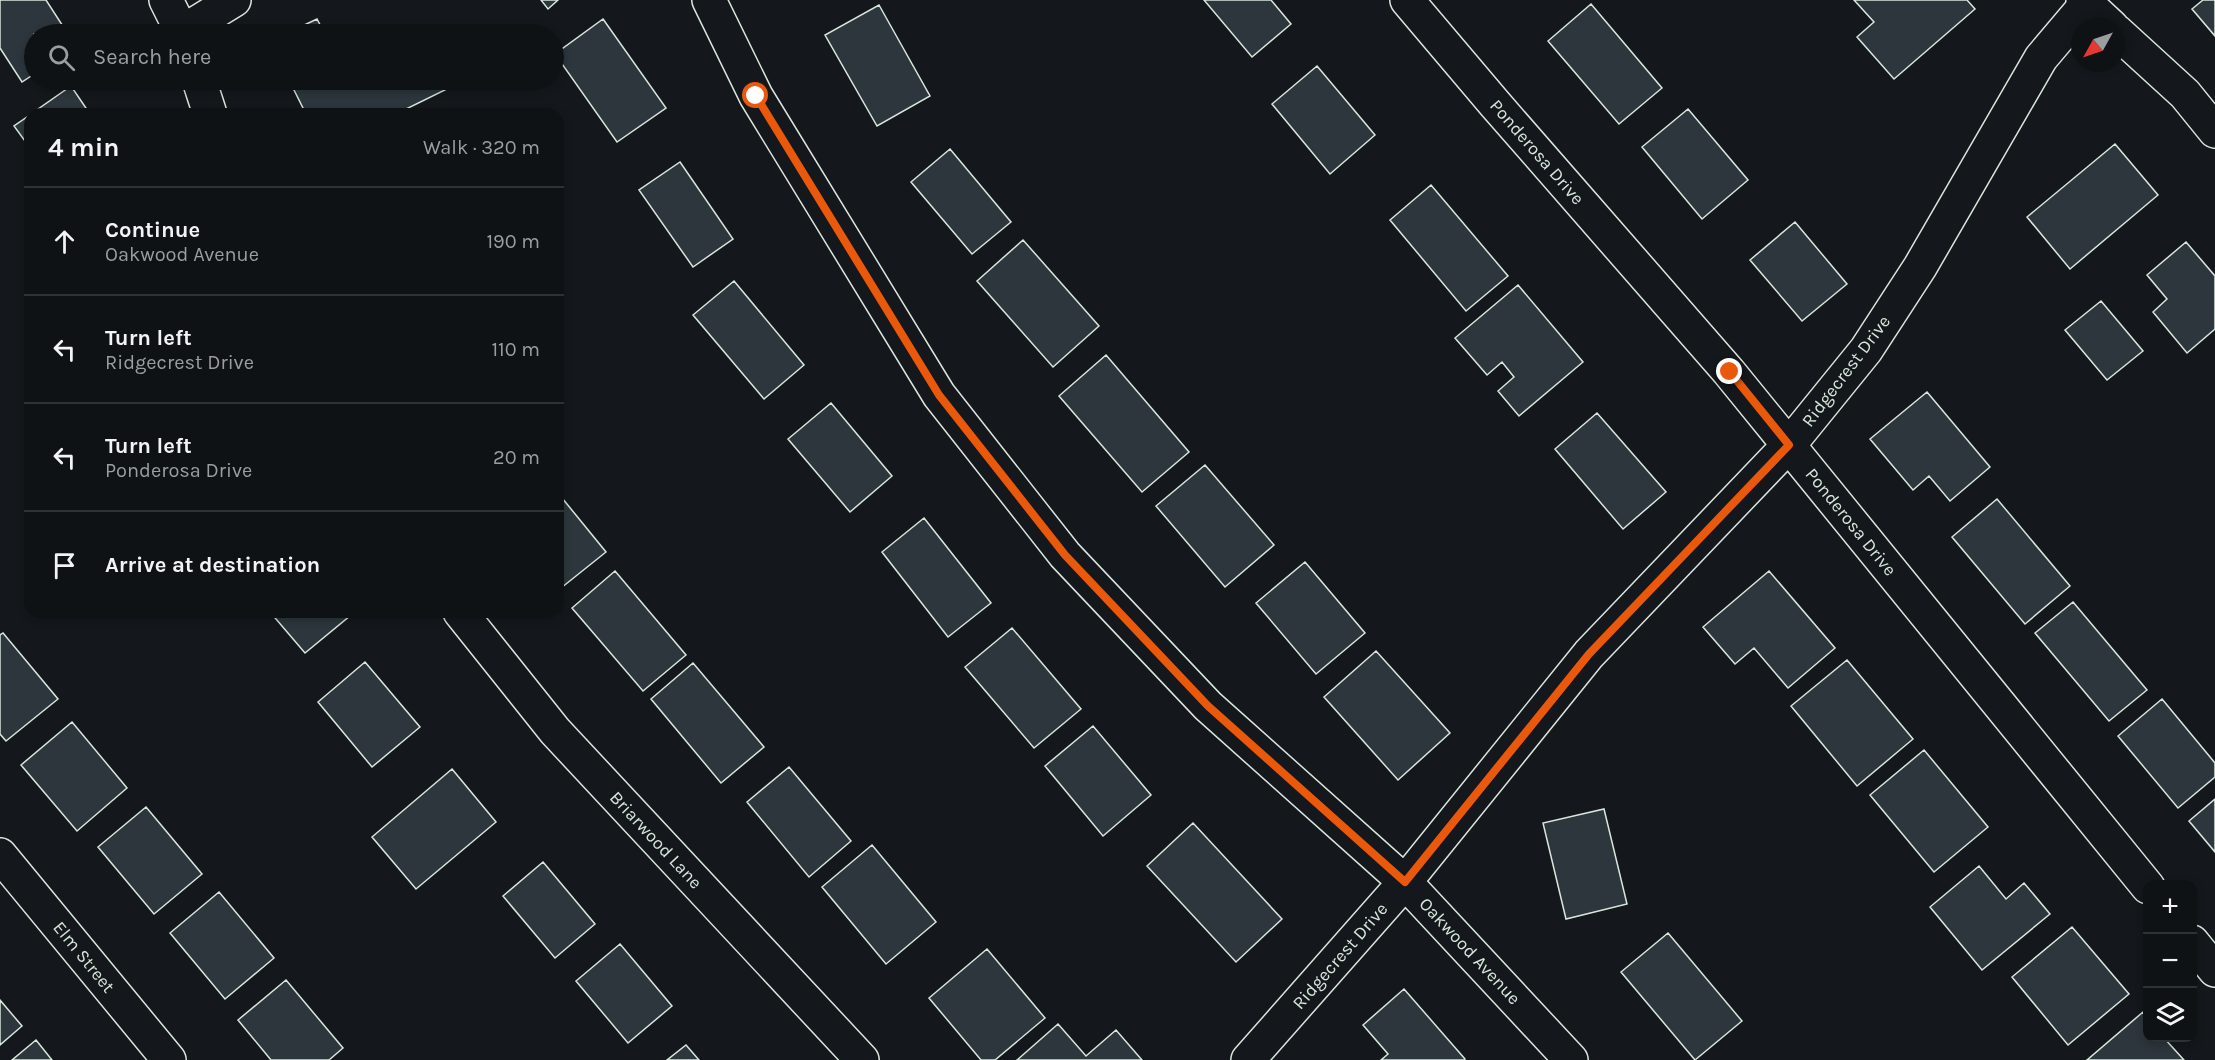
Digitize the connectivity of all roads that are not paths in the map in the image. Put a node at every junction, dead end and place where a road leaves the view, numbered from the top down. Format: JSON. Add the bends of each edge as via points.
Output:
{"nodes":[{"id":1,"x":166,"y":0,"type":"edge"},
{"id":2,"x":234,"y":0,"type":"edge"},
{"id":3,"x":709,"y":0,"type":"edge"},
{"id":4,"x":1407,"y":0,"type":"edge"},
{"id":5,"x":2087,"y":1,"type":"edge"},
{"id":6,"x":2103,"y":18,"type":"edge"},
{"id":7,"x":178,"y":24,"type":"edge"},
{"id":8,"x":197,"y":24,"type":"edge"},
{"id":9,"x":2125,"y":39,"type":"edge"},
{"id":10,"x":202,"y":90,"type":"edge"},
{"id":11,"x":208,"y":108,"type":"edge"},
{"id":12,"x":2215,"y":131,"type":"edge"},
{"id":13,"x":1789,"y":445,"type":"junction"},
{"id":14,"x":465,"y":618,"type":"edge"},
{"id":15,"x":0,"y":855,"type":"edge"},
{"id":16,"x":2143,"y":881,"type":"edge"},
{"id":17,"x":1405,"y":882,"type":"junction"},
{"id":18,"x":2197,"y":947,"type":"edge"},
{"id":19,"x":2215,"y":970,"type":"edge"},
{"id":20,"x":169,"y":1060,"type":"edge"},
{"id":21,"x":862,"y":1060,"type":"edge"},
{"id":22,"x":1248,"y":1060,"type":"edge"},
{"id":23,"x":1571,"y":1060,"type":"edge"}],
"edges":[{"from":1,"to":7,"type":"street"},
{"from":2,"to":8,"type":"street"},
{"from":3,"to":17,"type":"street","name":"Oakwood Avenue","via":[[756,96],[939,395],[1065,555],[1208,706]]},
{"from":4,"to":13,"type":"street","name":"Ponderosa Drive"},
{"from":5,"to":6,"type":"street"},
{"from":5,"to":13,"type":"street","name":"Ridgecrest Drive","via":[[2041,58],[1920,267],[1866,350]]},
{"from":9,"to":12,"type":"street","via":[[2185,94]]},
{"from":10,"to":11,"type":"street"},
{"from":13,"to":16,"type":"street","name":"Ponderosa Drive"},
{"from":13,"to":17,"type":"street","name":"Ridgecrest Drive","via":[[1589,654]]},
{"from":14,"to":21,"type":"street","name":"Briarwood Lane","via":[[555,731]]},
{"from":15,"to":20,"type":"street","name":"Elm Street"},
{"from":17,"to":22,"type":"street","name":"Ridgecrest Drive"},
{"from":17,"to":23,"type":"street","name":"Oakwood Avenue"},
{"from":18,"to":19,"type":"street"}]}
